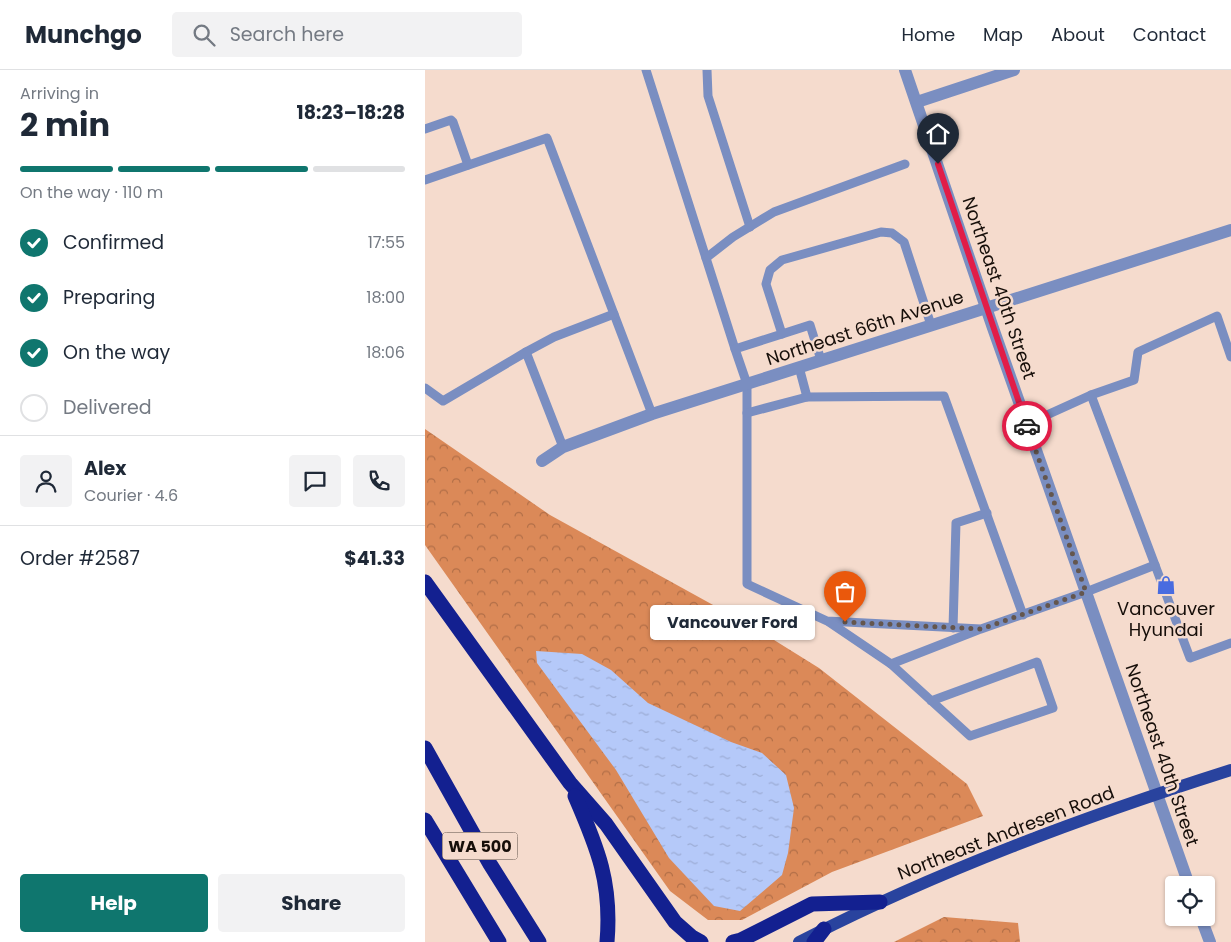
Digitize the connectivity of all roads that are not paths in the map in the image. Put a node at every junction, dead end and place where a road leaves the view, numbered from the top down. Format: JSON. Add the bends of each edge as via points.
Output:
{"nodes":[{"id":1,"x":646,"y":70,"type":"edge"},
{"id":2,"x":707,"y":70,"type":"edge"},
{"id":3,"x":905,"y":70,"type":"edge"},
{"id":4,"x":1015,"y":70,"type":"edge"},
{"id":5,"x":917,"y":102,"type":"junction"},
{"id":6,"x":425,"y":129,"type":"edge"},
{"id":7,"x":905,"y":164,"type":"dead end"},
{"id":8,"x":468,"y":165,"type":"junction"},
{"id":9,"x":425,"y":180,"type":"edge"},
{"id":10,"x":750,"y":227,"type":"junction"},
{"id":11,"x":1231,"y":230,"type":"edge"},
{"id":12,"x":706,"y":258,"type":"junction"},
{"id":13,"x":986,"y":308,"type":"junction"},
{"id":14,"x":614,"y":314,"type":"junction"},
{"id":15,"x":931,"y":325,"type":"junction"},
{"id":16,"x":782,"y":334,"type":"junction"},
{"id":17,"x":735,"y":348,"type":"junction"},
{"id":18,"x":525,"y":352,"type":"junction"},
{"id":19,"x":1231,"y":357,"type":"edge"},
{"id":20,"x":821,"y":360,"type":"junction"},
{"id":21,"x":799,"y":367,"type":"junction"},
{"id":22,"x":747,"y":384,"type":"junction"},
{"id":23,"x":425,"y":388,"type":"edge"},
{"id":24,"x":1091,"y":395,"type":"junction"},
{"id":25,"x":807,"y":397,"type":"junction"},
{"id":26,"x":747,"y":412,"type":"junction"},
{"id":27,"x":653,"y":414,"type":"junction"},
{"id":28,"x":1027,"y":424,"type":"junction"},
{"id":29,"x":563,"y":447,"type":"junction"},
{"id":30,"x":542,"y":461,"type":"dead end"},
{"id":31,"x":987,"y":513,"type":"junction"},
{"id":32,"x":1155,"y":565,"type":"junction"},
{"id":33,"x":425,"y":582,"type":"edge"},
{"id":34,"x":1086,"y":592,"type":"junction"},
{"id":35,"x":1023,"y":614,"type":"junction"},
{"id":36,"x":827,"y":621,"type":"junction"},
{"id":37,"x":953,"y":628,"type":"junction"},
{"id":38,"x":981,"y":629,"type":"junction"},
{"id":39,"x":1231,"y":643,"type":"edge"},
{"id":40,"x":891,"y":664,"type":"junction"},
{"id":41,"x":931,"y":701,"type":"junction"},
{"id":42,"x":425,"y":748,"type":"edge"},
{"id":43,"x":1231,"y":770,"type":"edge"},
{"id":44,"x":570,"y":783,"type":"junction"},
{"id":45,"x":1157,"y":793,"type":"junction"},
{"id":46,"x":425,"y":820,"type":"edge"},
{"id":47,"x":1186,"y":876,"type":"edge"},
{"id":48,"x":880,"y":902,"type":"junction"},
{"id":49,"x":1204,"y":926,"type":"edge"},
{"id":50,"x":824,"y":929,"type":"junction"},
{"id":51,"x":499,"y":942,"type":"edge"},
{"id":52,"x":539,"y":942,"type":"edge"},
{"id":53,"x":607,"y":942,"type":"edge"},
{"id":54,"x":701,"y":942,"type":"edge"},
{"id":55,"x":733,"y":942,"type":"edge"},
{"id":56,"x":799,"y":942,"type":"edge"},
{"id":57,"x":814,"y":942,"type":"edge"},
{"id":58,"x":1210,"y":942,"type":"edge"}],
"edges":[{"from":1,"to":12,"type":"lane"},
{"from":2,"to":10,"type":"lane","via":[[708,96]]},
{"from":3,"to":5,"type":"street","name":"Northeast 40th Street"},
{"from":4,"to":5,"type":"street"},
{"from":5,"to":13,"type":"street","name":"Northeast 40th Street"},
{"from":6,"to":8,"type":"lane","via":[[451,120]]},
{"from":7,"to":10,"type":"lane","via":[[774,212]]},
{"from":8,"to":9,"type":"lane"},
{"from":8,"to":14,"type":"lane","via":[[547,138]]},
{"from":10,"to":12,"type":"lane"},
{"from":11,"to":13,"type":"street","name":"Northeast 66th Avenue"},
{"from":12,"to":17,"type":"lane"},
{"from":13,"to":15,"type":"street","name":"Northeast 66th Avenue"},
{"from":13,"to":28,"type":"street","name":"Northeast 40th Street"},
{"from":14,"to":18,"type":"lane"},
{"from":14,"to":27,"type":"lane"},
{"from":15,"to":16,"type":"lane","via":[[904,242],[892,233],[881,232],[782,260],[770,270],[766,284]]},
{"from":15,"to":20,"type":"street","name":"Northeast 66th Avenue"},
{"from":16,"to":17,"type":"lane"},
{"from":16,"to":20,"type":"lane","via":[[810,325]]},
{"from":17,"to":22,"type":"lane"},
{"from":18,"to":23,"type":"lane","via":[[443,400]]},
{"from":18,"to":29,"type":"lane"},
{"from":19,"to":24,"type":"lane","via":[[1217,316],[1138,352],[1134,380]]},
{"from":20,"to":21,"type":"street","name":"Northeast 66th Avenue"},
{"from":21,"to":22,"type":"street","name":"Northeast 66th Avenue"},
{"from":21,"to":25,"type":"lane"},
{"from":22,"to":26,"type":"lane"},
{"from":22,"to":27,"type":"street","name":"Northeast 66th Avenue"},
{"from":24,"to":28,"type":"lane"},
{"from":24,"to":32,"type":"lane"},
{"from":25,"to":26,"type":"lane"},
{"from":25,"to":31,"type":"lane","via":[[945,396]]},
{"from":26,"to":36,"type":"lane","via":[[747,584]]},
{"from":27,"to":29,"type":"street","name":"Northeast 66th Avenue"},
{"from":28,"to":34,"type":"street","name":"Northeast 40th Street"},
{"from":29,"to":30,"type":"street","name":"Northeast 66th Avenue"},
{"from":31,"to":35,"type":"lane"},
{"from":31,"to":37,"type":"lane","via":[[956,523]]},
{"from":32,"to":34,"type":"lane"},
{"from":32,"to":39,"type":"lane","via":[[1190,658]]},
{"from":33,"to":44,"type":"highway"},
{"from":34,"to":35,"type":"lane"},
{"from":34,"to":45,"type":"street","name":"Northeast 40th Street"},
{"from":35,"to":38,"type":"lane"},
{"from":36,"to":37,"type":"lane"},
{"from":36,"to":40,"type":"lane"},
{"from":37,"to":38,"type":"lane"},
{"from":38,"to":40,"type":"lane"},
{"from":40,"to":41,"type":"lane"},
{"from":41,"to":41,"type":"lane","via":[[970,736],[1053,708],[1037,662]]},
{"from":42,"to":52,"type":"highway","number":"WA 500","via":[[490,864]]},
{"from":43,"to":45,"type":"main road","name":"Northeast Andresen Road"},
{"from":44,"to":53,"type":"highway","via":[[595,841],[604,873],[608,897]]},
{"from":44,"to":54,"type":"highway","via":[[606,824],[675,922]]},
{"from":45,"to":47,"type":"street","name":"Northeast 40th Street"},
{"from":45,"to":48,"type":"main road","name":"Northeast Andresen Road","via":[[981,858]]},
{"from":46,"to":51,"type":"highway","number":"WA 500"},
{"from":48,"to":50,"type":"main road","name":"Northeast Andresen Road"},
{"from":48,"to":55,"type":"highway","via":[[812,904]]},
{"from":49,"to":58,"type":"street"},
{"from":50,"to":56,"type":"main road","name":"Northeast Andresen Road"},
{"from":50,"to":57,"type":"highway"}]}
